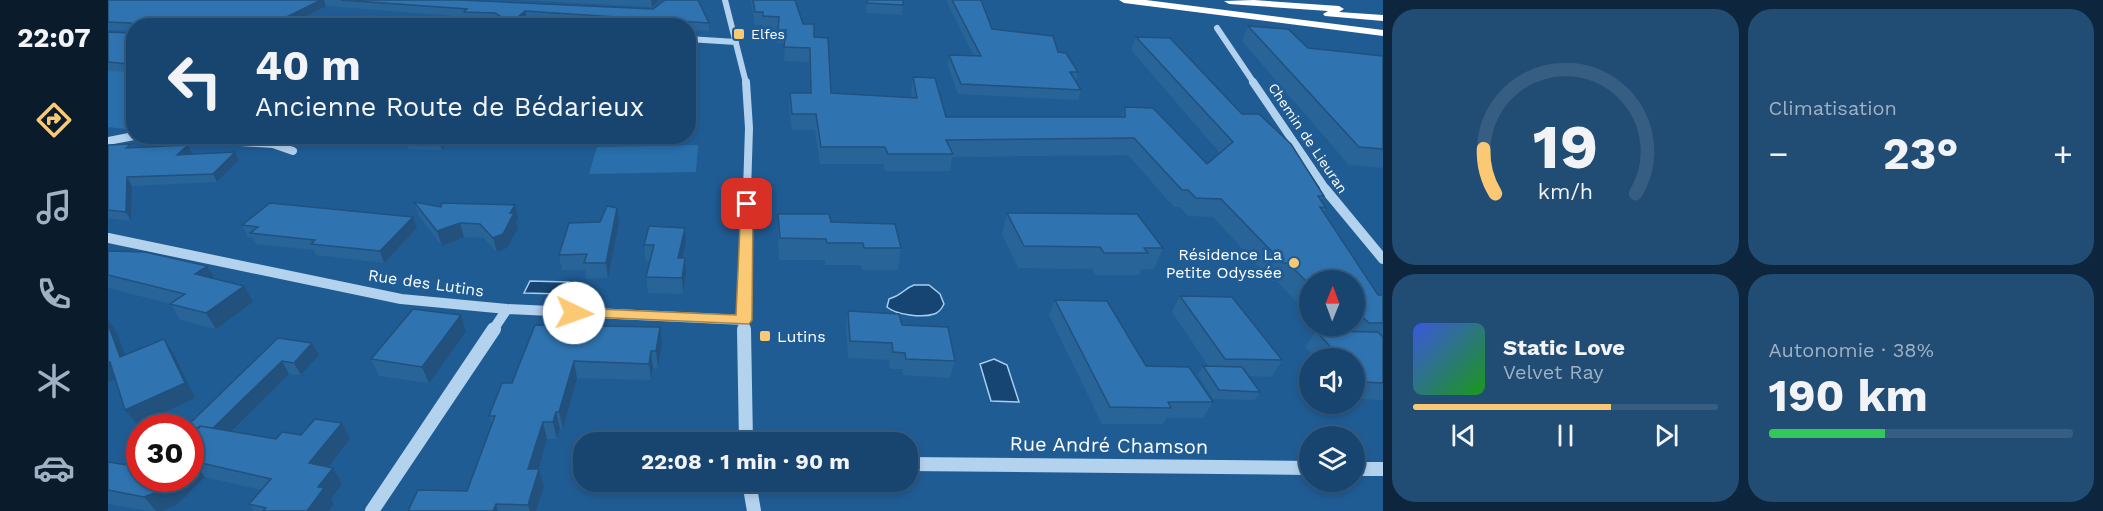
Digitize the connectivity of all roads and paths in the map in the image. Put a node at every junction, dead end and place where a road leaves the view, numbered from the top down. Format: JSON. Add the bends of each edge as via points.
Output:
{"nodes":[{"id":1,"x":725,"y":0,"type":"edge"},
{"id":2,"x":1124,"y":0,"type":"edge"},
{"id":3,"x":1158,"y":0,"type":"edge"},
{"id":4,"x":1221,"y":0,"type":"edge"},
{"id":5,"x":1383,"y":12,"type":"edge"},
{"id":6,"x":1383,"y":18,"type":"edge"},
{"id":7,"x":1217,"y":28,"type":"dead end"},
{"id":8,"x":1383,"y":33,"type":"edge"},
{"id":9,"x":696,"y":40,"type":"edge"},
{"id":10,"x":736,"y":42,"type":"junction"},
{"id":11,"x":126,"y":138,"type":"edge"},
{"id":12,"x":108,"y":141,"type":"edge"},
{"id":13,"x":273,"y":144,"type":"edge"},
{"id":14,"x":293,"y":151,"type":"dead end"},
{"id":15,"x":108,"y":238,"type":"edge"},
{"id":16,"x":1383,"y":259,"type":"edge"},
{"id":17,"x":507,"y":309,"type":"junction"},
{"id":18,"x":744,"y":320,"type":"junction"},
{"id":19,"x":746,"y":432,"type":"edge"},
{"id":20,"x":918,"y":464,"type":"edge"},
{"id":21,"x":1299,"y":468,"type":"edge"},
{"id":22,"x":1365,"y":469,"type":"edge"},
{"id":23,"x":1383,"y":469,"type":"edge"},
{"id":24,"x":751,"y":492,"type":"edge"},
{"id":25,"x":372,"y":511,"type":"edge"},
{"id":26,"x":754,"y":511,"type":"edge"}],
"edges":[{"from":1,"to":10,"type":"street"},
{"from":2,"to":8,"type":"highway"},
{"from":3,"to":6,"type":"highway"},
{"from":4,"to":5,"type":"highway"},
{"from":7,"to":16,"type":"street","name":"Chemin de Lieuran","via":[[1330,196]]},
{"from":9,"to":10,"type":"street"},
{"from":10,"to":18,"type":"street","via":[[746,81],[749,128]]},
{"from":11,"to":12,"type":"street"},
{"from":13,"to":14,"type":"street"},
{"from":15,"to":17,"type":"street","name":"Rue des Lutins","via":[[401,299]]},
{"from":17,"to":18,"type":"street","name":"Rue des Lutins"},
{"from":17,"to":25,"type":"street"},
{"from":18,"to":19,"type":"street"},
{"from":20,"to":21,"type":"street","name":"Rue André Chamson"},
{"from":22,"to":23,"type":"street"},
{"from":24,"to":26,"type":"street"}]}
